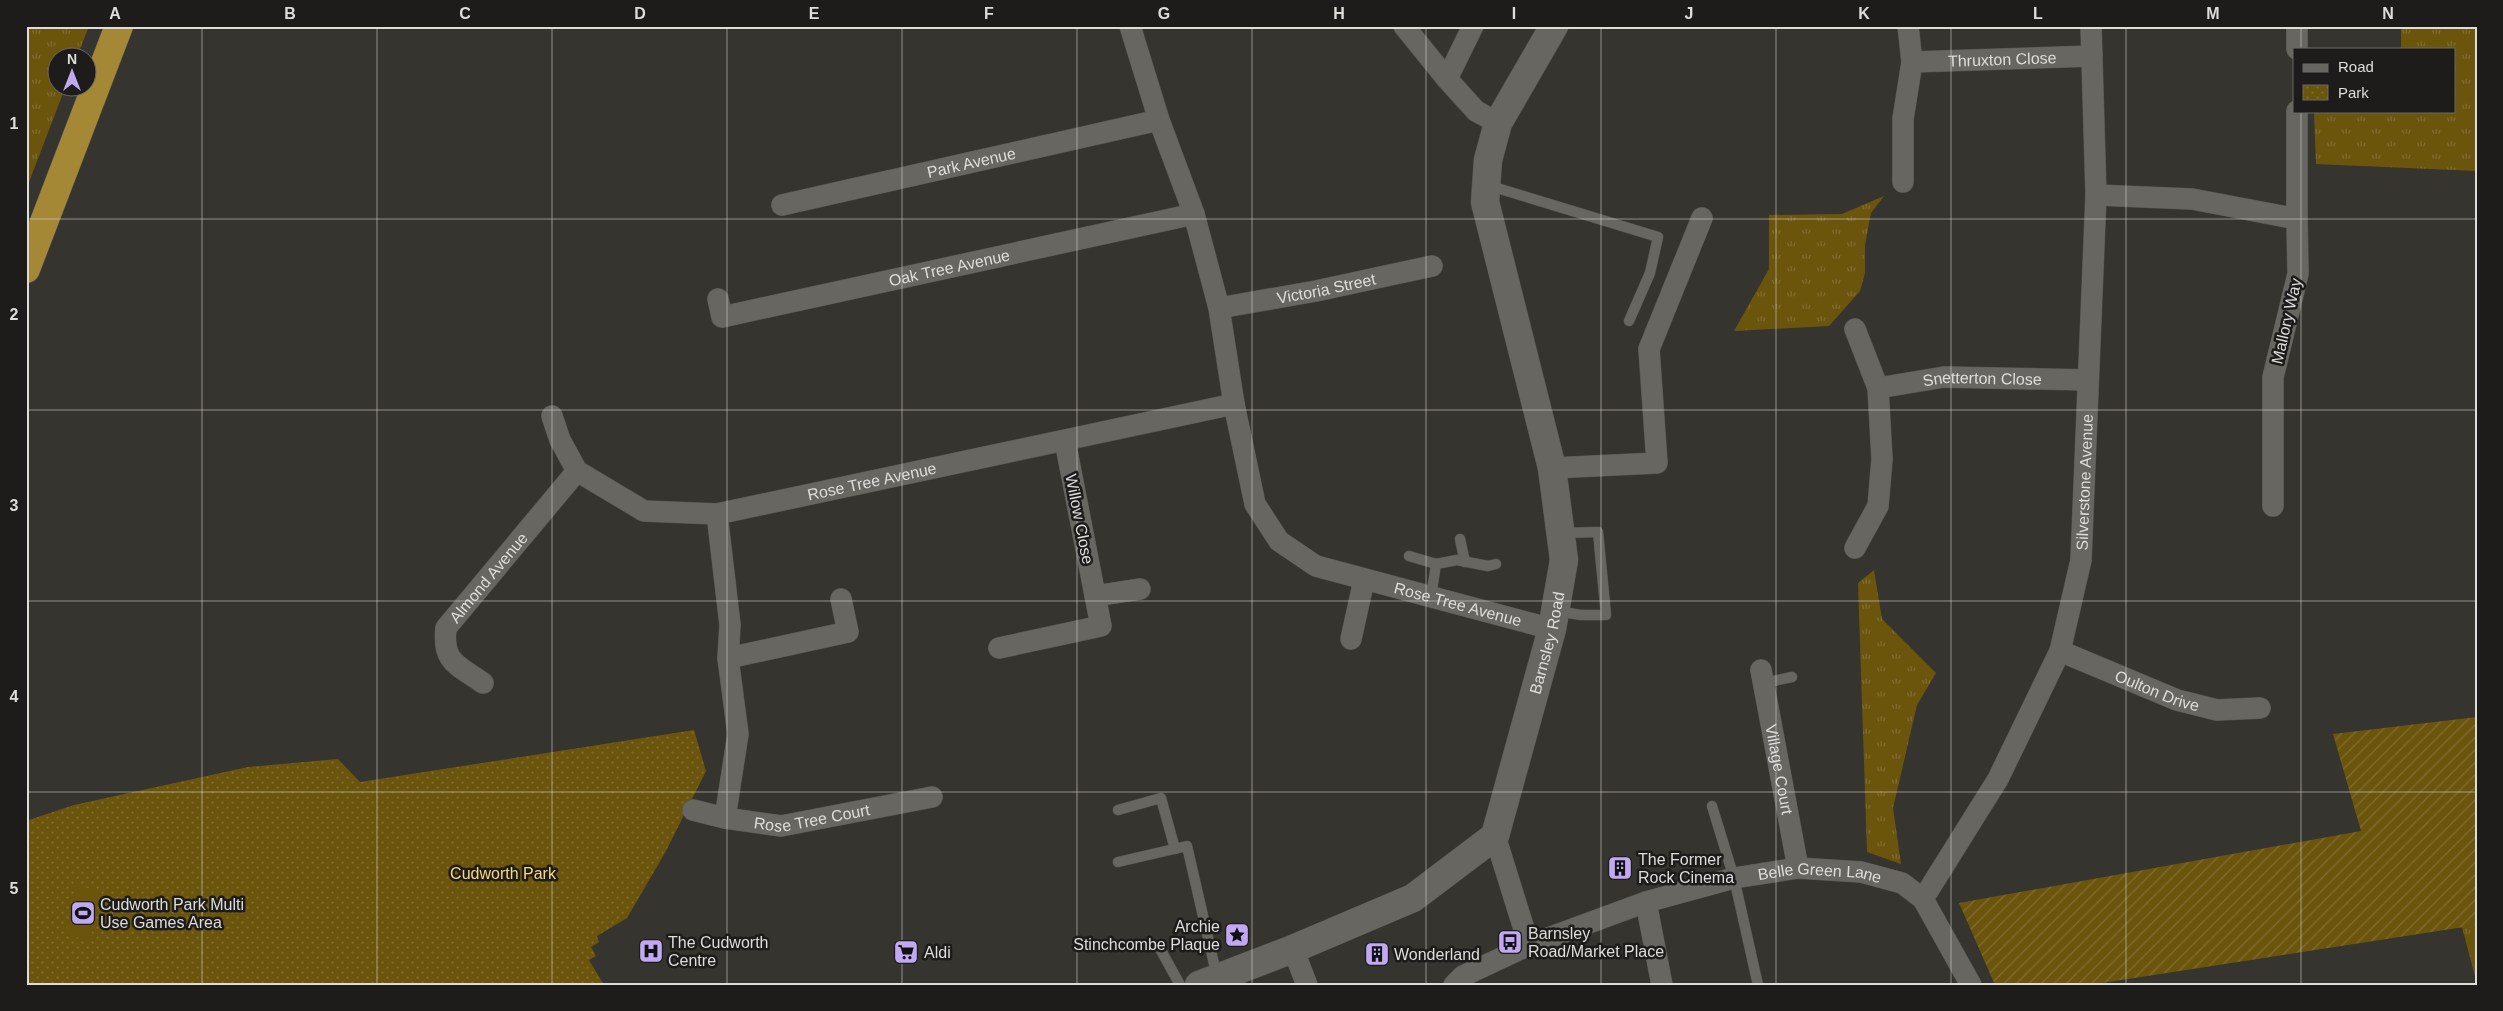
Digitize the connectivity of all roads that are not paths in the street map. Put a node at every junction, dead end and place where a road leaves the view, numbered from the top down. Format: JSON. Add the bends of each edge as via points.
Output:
{"nodes":[{"id":1,"x":119,"y":26,"type":"edge"},
{"id":2,"x":1130,"y":26,"type":"edge"},
{"id":3,"x":1404,"y":26,"type":"edge"},
{"id":4,"x":1473,"y":26,"type":"edge"},
{"id":5,"x":1554,"y":26,"type":"edge"},
{"id":6,"x":1908,"y":26,"type":"edge"},
{"id":7,"x":2092,"y":26,"type":"edge"},
{"id":8,"x":2297,"y":26,"type":"edge"},
{"id":9,"x":2297,"y":48,"type":"edge"},
{"id":10,"x":2092,"y":56,"type":"junction"},
{"id":11,"x":1912,"y":62,"type":"junction"},
{"id":12,"x":1447,"y":79,"type":"junction"},
{"id":13,"x":2297,"y":112,"type":"edge"},
{"id":14,"x":1159,"y":120,"type":"junction"},
{"id":15,"x":1498,"y":122,"type":"junction"},
{"id":16,"x":1903,"y":182,"type":"dead end"},
{"id":17,"x":1486,"y":185,"type":"junction"},
{"id":18,"x":2096,"y":195,"type":"junction"},
{"id":19,"x":782,"y":205,"type":"dead end"},
{"id":20,"x":1194,"y":214,"type":"junction"},
{"id":21,"x":1702,"y":218,"type":"dead end"},
{"id":22,"x":2297,"y":219,"type":"junction"},
{"id":23,"x":1432,"y":266,"type":"dead end"},
{"id":24,"x":26,"y":269,"type":"edge"},
{"id":25,"x":718,"y":299,"type":"dead end"},
{"id":26,"x":1219,"y":308,"type":"junction"},
{"id":27,"x":1628,"y":321,"type":"dead end"},
{"id":28,"x":1855,"y":329,"type":"dead end"},
{"id":29,"x":2088,"y":380,"type":"junction"},
{"id":30,"x":1878,"y":388,"type":"junction"},
{"id":31,"x":1234,"y":404,"type":"junction"},
{"id":32,"x":552,"y":416,"type":"dead end"},
{"id":33,"x":1065,"y":441,"type":"junction"},
{"id":34,"x":1552,"y":468,"type":"junction"},
{"id":35,"x":577,"y":471,"type":"junction"},
{"id":36,"x":2273,"y":506,"type":"dead end"},
{"id":37,"x":717,"y":514,"type":"junction"},
{"id":38,"x":1560,"y":533,"type":"junction"},
{"id":39,"x":1460,"y":539,"type":"dead end"},
{"id":40,"x":1855,"y":548,"type":"dead end"},
{"id":41,"x":1409,"y":556,"type":"dead end"},
{"id":42,"x":1465,"y":562,"type":"junction"},
{"id":43,"x":1436,"y":564,"type":"junction"},
{"id":44,"x":1496,"y":564,"type":"dead end"},
{"id":45,"x":1364,"y":580,"type":"junction"},
{"id":46,"x":1140,"y":589,"type":"dead end"},
{"id":47,"x":1095,"y":596,"type":"junction"},
{"id":48,"x":1431,"y":597,"type":"junction"},
{"id":49,"x":841,"y":599,"type":"dead end"},
{"id":50,"x":1554,"y":620,"type":"junction"},
{"id":51,"x":1351,"y":639,"type":"dead end"},
{"id":52,"x":999,"y":648,"type":"dead end"},
{"id":53,"x":2060,"y":650,"type":"junction"},
{"id":54,"x":728,"y":658,"type":"junction"},
{"id":55,"x":1762,"y":676,"type":"joint"},
{"id":56,"x":1792,"y":677,"type":"dead end"},
{"id":57,"x":483,"y":683,"type":"dead end"},
{"id":58,"x":2260,"y":708,"type":"dead end"},
{"id":59,"x":932,"y":797,"type":"dead end"},
{"id":60,"x":1712,"y":806,"type":"dead end"},
{"id":61,"x":693,"y":810,"type":"dead end"},
{"id":62,"x":1118,"y":810,"type":"dead end"},
{"id":63,"x":725,"y":818,"type":"junction"},
{"id":64,"x":1495,"y":836,"type":"junction"},
{"id":65,"x":1175,"y":849,"type":"junction"},
{"id":66,"x":1118,"y":862,"type":"dead end"},
{"id":67,"x":1798,"y":868,"type":"junction"},
{"id":68,"x":1734,"y":878,"type":"junction"},
{"id":69,"x":1923,"y":899,"type":"junction"},
{"id":70,"x":1646,"y":902,"type":"junction"},
{"id":71,"x":1158,"y":944,"type":"dead end"},
{"id":72,"x":1529,"y":945,"type":"junction"},
{"id":73,"x":1293,"y":949,"type":"junction"},
{"id":74,"x":1208,"y":981,"type":"edge"},
{"id":75,"x":1180,"y":985,"type":"edge"},
{"id":76,"x":1307,"y":985,"type":"edge"},
{"id":77,"x":1454,"y":985,"type":"edge"},
{"id":78,"x":1662,"y":985,"type":"edge"},
{"id":79,"x":1758,"y":985,"type":"edge"},
{"id":80,"x":1971,"y":985,"type":"edge"}],
"edges":[{"from":1,"to":24,"type":"highway"},
{"from":2,"to":14,"type":"street"},
{"from":3,"to":12,"type":"street"},
{"from":4,"to":12,"type":"street"},
{"from":5,"to":15,"type":"street","name":"Barnsley Road"},
{"from":6,"to":11,"type":"street"},
{"from":7,"to":10,"type":"street","name":"Silverstone Avenue"},
{"from":8,"to":9,"type":"street"},
{"from":10,"to":11,"type":"street","name":"Thruxton Close"},
{"from":10,"to":18,"type":"street","name":"Silverstone Avenue"},
{"from":11,"to":16,"type":"street","via":[[1903,119]]},
{"from":12,"to":15,"type":"street","via":[[1476,111]]},
{"from":13,"to":22,"type":"street","name":"Mallory Way"},
{"from":14,"to":19,"type":"street","name":"Park Avenue"},
{"from":14,"to":20,"type":"street"},
{"from":15,"to":17,"type":"street","name":"Barnsley Road","via":[[1488,160]]},
{"from":17,"to":27,"type":"lane","via":[[1658,237],[1650,273]]},
{"from":17,"to":34,"type":"street","name":"Barnsley Road","via":[[1484,202]]},
{"from":18,"to":22,"type":"street","via":[[2192,199]]},
{"from":18,"to":29,"type":"street","name":"Silverstone Avenue"},
{"from":20,"to":25,"type":"street","name":"Oak Tree Avenue","via":[[722,317]]},
{"from":20,"to":26,"type":"street","name":"Rose Tree Avenue"},
{"from":21,"to":34,"type":"street","via":[[1649,349],[1658,468]]},
{"from":22,"to":36,"type":"street","name":"Mallory Way","via":[[2298,274],[2272,377]]},
{"from":23,"to":26,"type":"street","name":"Victoria Street"},
{"from":26,"to":31,"type":"street","name":"Rose Tree Avenue"},
{"from":28,"to":30,"type":"street"},
{"from":29,"to":30,"type":"street","name":"Snetterton Close","via":[[1944,378]]},
{"from":29,"to":53,"type":"street","name":"Silverstone Avenue","via":[[2081,560]]},
{"from":30,"to":40,"type":"street","via":[[1882,459],[1878,506]]},
{"from":31,"to":33,"type":"street","name":"Rose Tree Avenue"},
{"from":31,"to":45,"type":"street","name":"Rose Tree Avenue","via":[[1255,504],[1279,541],[1316,566]]},
{"from":32,"to":35,"type":"street","via":[[560,440]]},
{"from":33,"to":37,"type":"street","name":"Rose Tree Avenue"},
{"from":33,"to":47,"type":"street","name":"Willow Close"},
{"from":34,"to":38,"type":"street","name":"Barnsley Road"},
{"from":35,"to":37,"type":"street","name":"Rose Tree Avenue","via":[[644,511]]},
{"from":35,"to":57,"type":"street","name":"Almond Avenue","via":[[446,628],[444,644],[448,657]]},
{"from":37,"to":54,"type":"street","via":[[730,625]]},
{"from":38,"to":50,"type":"street","name":"Barnsley Road","via":[[1564,560]]},
{"from":38,"to":50,"type":"lane","via":[[1598,532],[1606,615]]},
{"from":39,"to":42,"type":"lane"},
{"from":41,"to":43,"type":"lane"},
{"from":42,"to":43,"type":"lane","via":[[1457,560]]},
{"from":42,"to":44,"type":"lane","via":[[1488,566]]},
{"from":43,"to":48,"type":"lane"},
{"from":45,"to":48,"type":"street","name":"Rose Tree Avenue"},
{"from":45,"to":51,"type":"street"},
{"from":46,"to":47,"type":"street"},
{"from":47,"to":52,"type":"street","name":"Willow Close","via":[[1101,626]]},
{"from":48,"to":50,"type":"street","name":"Rose Tree Avenue"},
{"from":49,"to":54,"type":"street","via":[[848,632]]},
{"from":50,"to":64,"type":"street","name":"Barnsley Road"},
{"from":53,"to":58,"type":"street","name":"Oulton Drive","via":[[2177,700],[2217,710]]},
{"from":53,"to":69,"type":"street","name":"Silverstone Avenue","via":[[1998,779]]},
{"from":54,"to":63,"type":"street","via":[[738,734]]},
{"from":55,"to":56,"type":"lane"},
{"from":55,"to":67,"type":"street","name":"Village Court"},
{"from":59,"to":63,"type":"street","name":"Rose Tree Court","via":[[781,826]]},
{"from":60,"to":68,"type":"lane"},
{"from":61,"to":63,"type":"street","name":"Rose Tree Court"},
{"from":62,"to":65,"type":"lane","via":[[1161,798]]},
{"from":64,"to":72,"type":"street"},
{"from":64,"to":73,"type":"street","via":[[1413,898]]},
{"from":65,"to":66,"type":"lane"},
{"from":65,"to":74,"type":"lane","via":[[1187,846]]},
{"from":67,"to":68,"type":"street","name":"Belle Green Lane"},
{"from":67,"to":69,"type":"street","name":"Belle Green Lane","via":[[1861,872],[1902,883]]},
{"from":68,"to":70,"type":"street","name":"Belle Green Lane"},
{"from":68,"to":79,"type":"lane"},
{"from":69,"to":80,"type":"street","name":"Belle Green Lane"},
{"from":70,"to":72,"type":"street","name":"Belle Green Lane"},
{"from":70,"to":78,"type":"street"},
{"from":71,"to":75,"type":"lane"},
{"from":72,"to":77,"type":"street","name":"Belle Green Lane","via":[[1462,976]]},
{"from":73,"to":74,"type":"street"},
{"from":73,"to":76,"type":"street"}]}
